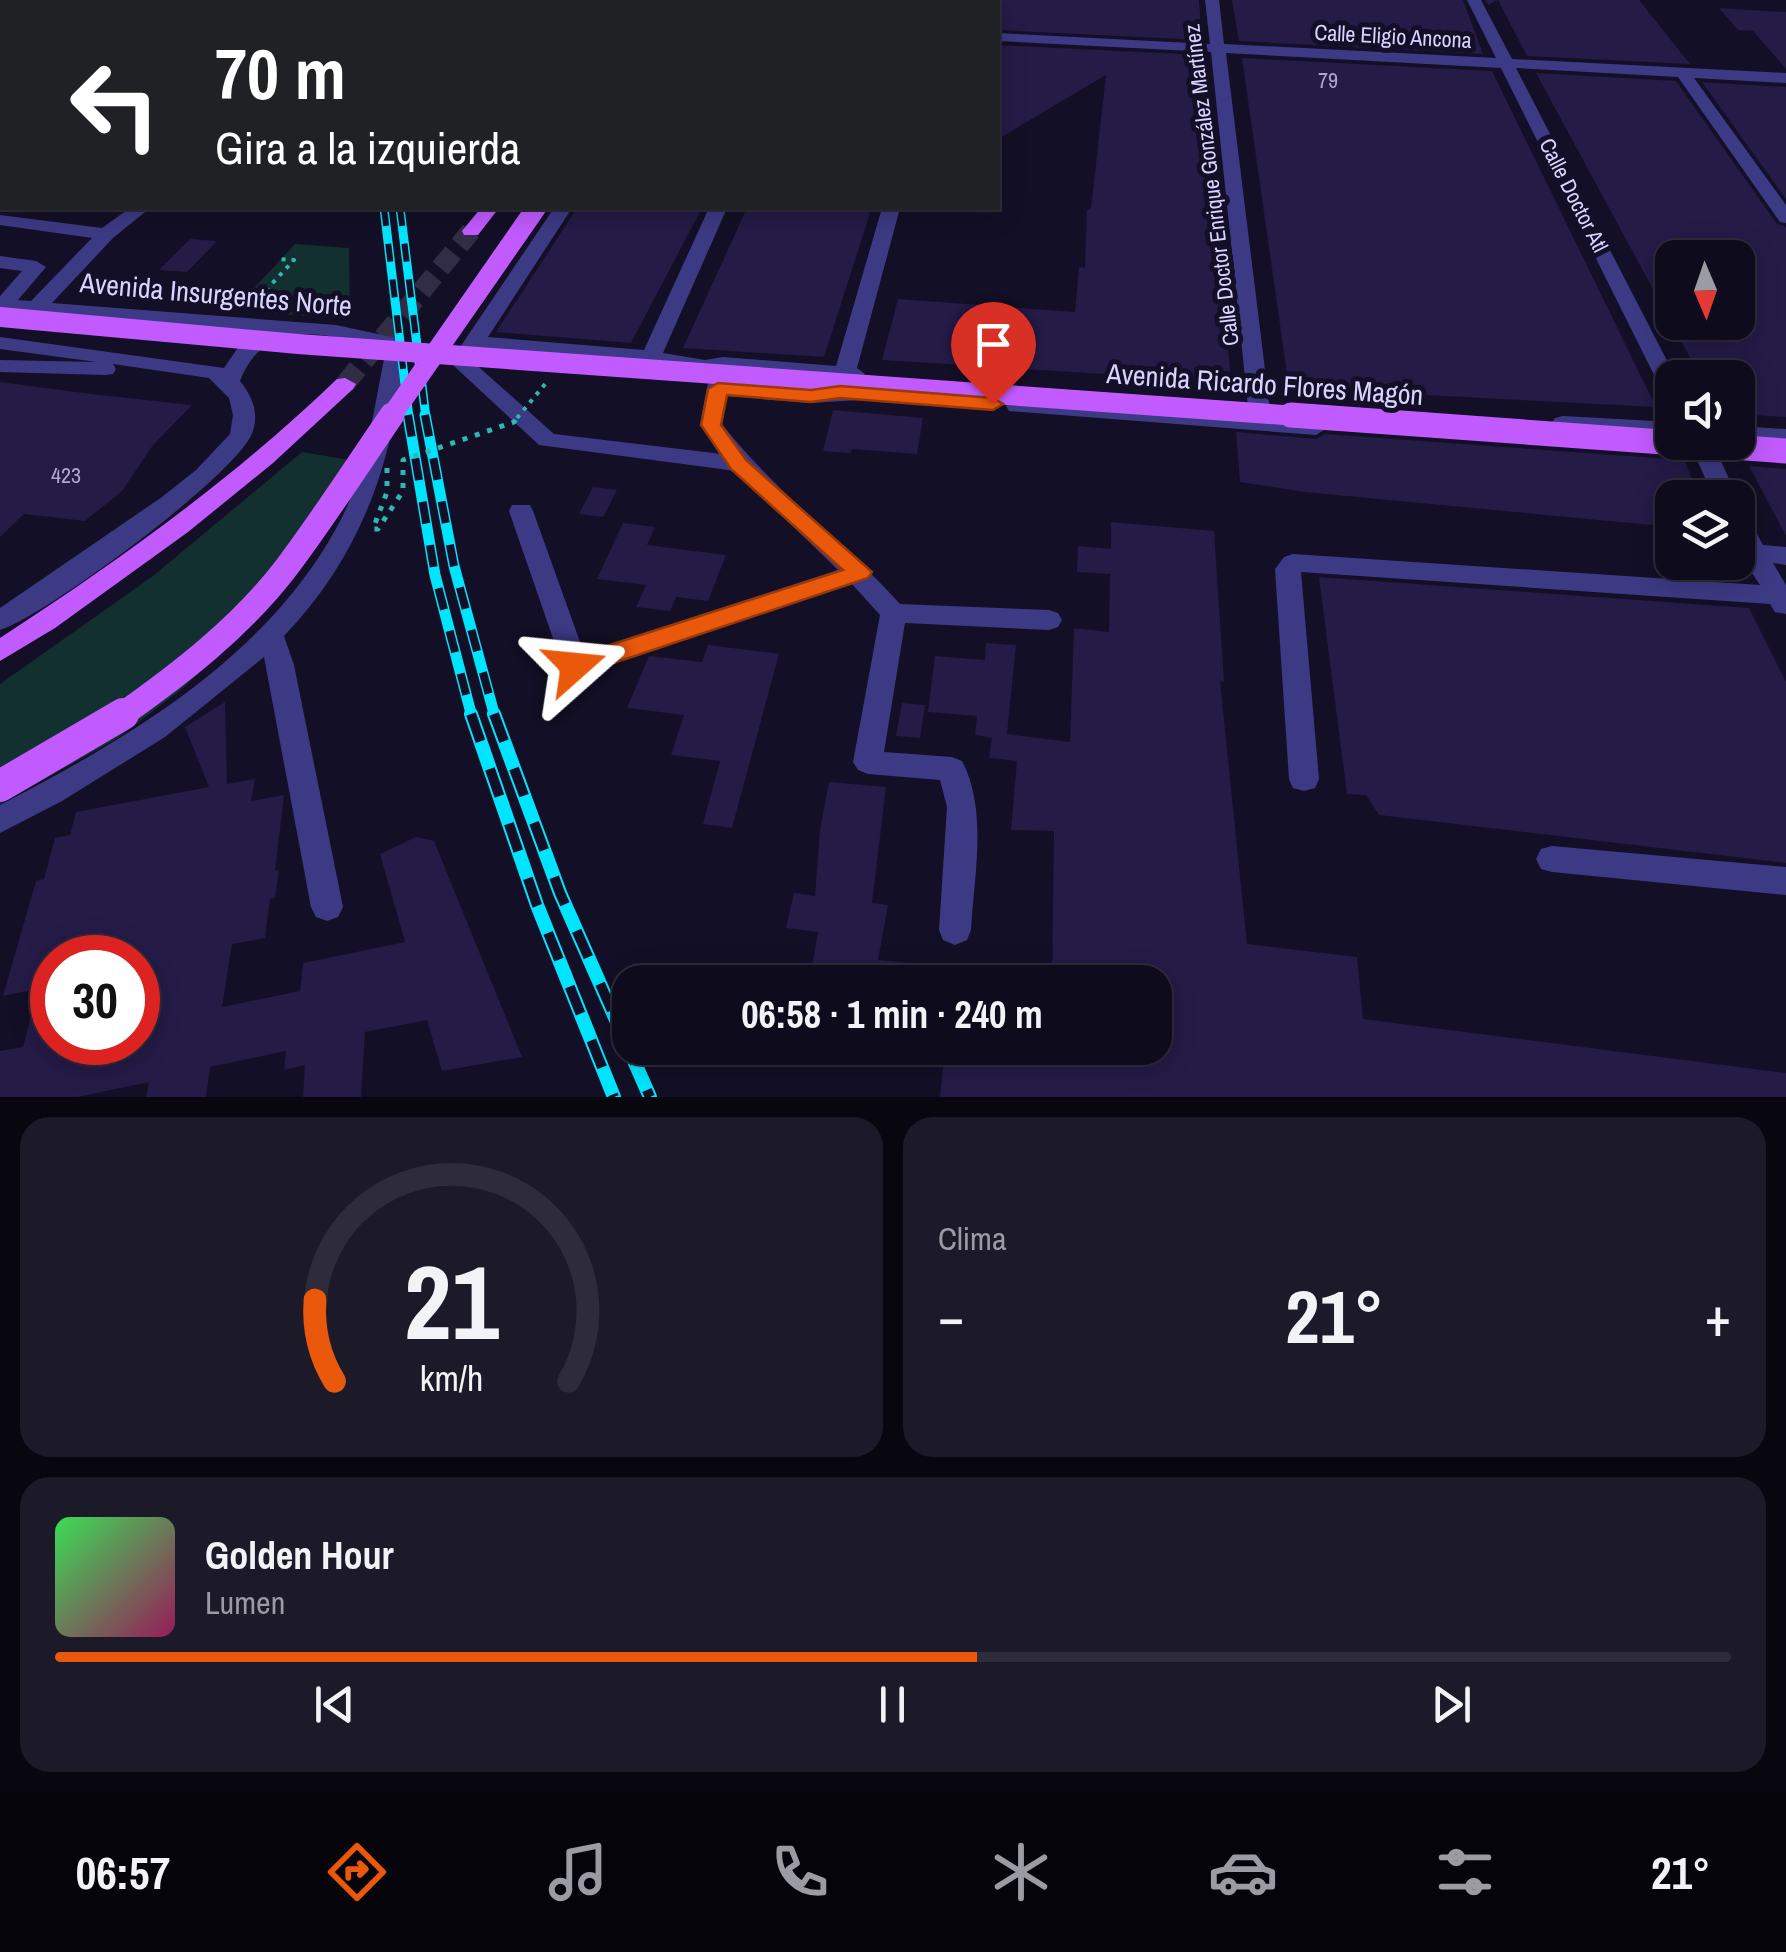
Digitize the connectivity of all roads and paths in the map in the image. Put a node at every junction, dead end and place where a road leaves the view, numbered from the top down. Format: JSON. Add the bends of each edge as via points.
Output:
{"nodes":[{"id":1,"x":1212,"y":0,"type":"edge"},
{"id":2,"x":1474,"y":0,"type":"edge"},
{"id":3,"x":1000,"y":37,"type":"edge"},
{"id":4,"x":1218,"y":48,"type":"junction"},
{"id":5,"x":1508,"y":64,"type":"junction"},
{"id":6,"x":1682,"y":73,"type":"junction"},
{"id":7,"x":1786,"y":78,"type":"edge"},
{"id":8,"x":1777,"y":194,"type":"edge"},
{"id":9,"x":138,"y":210,"type":"edge"},
{"id":10,"x":488,"y":210,"type":"edge"},
{"id":11,"x":535,"y":210,"type":"edge"},
{"id":12,"x":562,"y":210,"type":"edge"},
{"id":13,"x":717,"y":210,"type":"edge"},
{"id":14,"x":890,"y":210,"type":"edge"},
{"id":15,"x":0,"y":218,"type":"edge"},
{"id":16,"x":1786,"y":218,"type":"edge"},
{"id":17,"x":471,"y":232,"type":"tunnel mouth"},
{"id":18,"x":106,"y":234,"type":"junction"},
{"id":19,"x":276,"y":259,"type":"dead end"},
{"id":20,"x":0,"y":262,"type":"edge"},
{"id":21,"x":261,"y":295,"type":"dead end"},
{"id":22,"x":35,"y":308,"type":"junction"},
{"id":23,"x":1,"y":309,"type":"edge"},
{"id":24,"x":190,"y":320,"type":"junction"},
{"id":25,"x":294,"y":326,"type":"junction"},
{"id":26,"x":0,"y":342,"type":"edge"},
{"id":27,"x":474,"y":342,"type":"junction"},
{"id":28,"x":651,"y":357,"type":"junction"},
{"id":29,"x":1657,"y":360,"type":"edge"},
{"id":30,"x":148,"y":361,"type":"junction"},
{"id":31,"x":0,"y":366,"type":"edge"},
{"id":32,"x":717,"y":372,"type":"junction"},
{"id":33,"x":222,"y":376,"type":"junction"},
{"id":34,"x":547,"y":382,"type":"dead end"},
{"id":35,"x":842,"y":383,"type":"junction"},
{"id":36,"x":345,"y":384,"type":"tunnel mouth"},
{"id":37,"x":1260,"y":414,"type":"junction"},
{"id":38,"x":1655,"y":428,"type":"edge"},
{"id":39,"x":1755,"y":435,"type":"edge"},
{"id":40,"x":1786,"y":436,"type":"edge"},
{"id":41,"x":1655,"y":446,"type":"edge"},
{"id":42,"x":1786,"y":451,"type":"edge"},
{"id":43,"x":1755,"y":457,"type":"edge"},
{"id":44,"x":387,"y":460,"type":"dead end"},
{"id":45,"x":1786,"y":462,"type":"edge"},
{"id":46,"x":738,"y":464,"type":"junction"},
{"id":47,"x":521,"y":512,"type":"dead end"},
{"id":48,"x":1755,"y":552,"type":"edge"},
{"id":49,"x":1786,"y":556,"type":"edge"},
{"id":50,"x":1755,"y":558,"type":"edge"},
{"id":51,"x":860,"y":572,"type":"junction"},
{"id":52,"x":1782,"y":602,"type":"edge"},
{"id":53,"x":893,"y":612,"type":"junction"},
{"id":54,"x":0,"y":620,"type":"edge"},
{"id":55,"x":1048,"y":620,"type":"dead end"},
{"id":56,"x":270,"y":634,"type":"junction"},
{"id":57,"x":0,"y":651,"type":"edge"},
{"id":58,"x":1304,"y":780,"type":"dead end"},
{"id":59,"x":0,"y":786,"type":"edge"},
{"id":60,"x":0,"y":820,"type":"edge"},
{"id":61,"x":1552,"y":859,"type":"dead end"},
{"id":62,"x":1786,"y":880,"type":"edge"},
{"id":63,"x":328,"y":907,"type":"dead end"},
{"id":64,"x":954,"y":930,"type":"dead end"}],
"edges":[{"from":1,"to":4,"type":"street","name":"Calle Doctor Enrique González Martínez"},
{"from":2,"to":5,"type":"street","name":"Calle Doctor Atl"},
{"from":3,"to":4,"type":"street","name":"Calle Eligio Ancona"},
{"from":4,"to":5,"type":"street","name":"Calle Eligio Ancona"},
{"from":4,"to":37,"type":"street","name":"Calle Doctor Enrique González Martínez"},
{"from":5,"to":6,"type":"street","name":"Calle Eligio Ancona"},
{"from":5,"to":29,"type":"street","name":"Calle Doctor Atl"},
{"from":6,"to":7,"type":"street","name":"Calle Eligio Ancona"},
{"from":6,"to":8,"type":"street"},
{"from":8,"to":16,"type":"street"},
{"from":9,"to":18,"type":"street"},
{"from":10,"to":17,"type":"main road"},
{"from":11,"to":59,"type":"main road","bridge":true,"via":[[259,600],[152,695]]},
{"from":12,"to":27,"type":"street"},
{"from":13,"to":28,"type":"street"},
{"from":14,"to":35,"type":"street"},
{"from":15,"to":18,"type":"street"},
{"from":18,"to":22,"type":"street"},
{"from":19,"to":21,"type":"path","via":[[294,260]]},
{"from":20,"to":23,"type":"street","via":[[36,267]]},
{"from":22,"to":23,"type":"street","name":"Avenida Insurgentes Norte"},
{"from":22,"to":24,"type":"street","name":"Avenida Insurgentes Norte"},
{"from":23,"to":42,"type":"main road","name":"Avenida Ricardo Flores Magón","bridge":true,"via":[[298,344]]},
{"from":24,"to":25,"type":"street","name":"Avenida Insurgentes Norte"},
{"from":24,"to":30,"type":"street","via":[[201,330],[194,341]]},
{"from":25,"to":33,"type":"street","via":[[264,337]]},
{"from":25,"to":56,"type":"street","name":"Avenida Insurgentes Norte","via":[[390,342],[396,355],[357,511],[326,570]]},
{"from":26,"to":30,"type":"street"},
{"from":27,"to":28,"type":"street","name":"Avenida Ricardo Flores Magón"},
{"from":27,"to":46,"type":"street","via":[[462,362],[547,440]]},
{"from":28,"to":32,"type":"street","name":"Avenida Ricardo Flores Magón"},
{"from":30,"to":33,"type":"street"},
{"from":31,"to":33,"type":"street"},
{"from":32,"to":35,"type":"street","name":"Avenida Ricardo Flores Magón"},
{"from":32,"to":35,"type":"street","name":"Avenida Ricardo Flores Magón","via":[[811,396]]},
{"from":32,"to":46,"type":"street","via":[[711,425]]},
{"from":33,"to":54,"type":"street","via":[[245,404],[241,438],[209,473]]},
{"from":34,"to":44,"type":"path","bridge":true,"via":[[514,422],[403,460],[403,491],[378,530],[373,529],[387,492]]},
{"from":35,"to":37,"type":"street","name":"Avenida Ricardo Flores Magón"},
{"from":36,"to":57,"type":"main road","via":[[288,440],[173,531]]},
{"from":37,"to":38,"type":"street","name":"Avenida Ricardo Flores Magón"},
{"from":37,"to":41,"type":"street","name":"Avenida Ricardo Flores Magón"},
{"from":39,"to":40,"type":"street"},
{"from":43,"to":45,"type":"street","name":"Avenida Ricardo Flores Magón"},
{"from":46,"to":51,"type":"street"},
{"from":47,"to":51,"type":"street","via":[[575,666]]},
{"from":48,"to":49,"type":"street"},
{"from":50,"to":52,"type":"street"},
{"from":51,"to":53,"type":"street"},
{"from":52,"to":58,"type":"street","via":[[1293,563],[1288,569]]},
{"from":53,"to":55,"type":"street"},
{"from":53,"to":64,"type":"street","via":[[868,762],[952,769],[962,806]]},
{"from":56,"to":60,"type":"street","name":"Avenida Insurgentes Norte","via":[[134,745]]},
{"from":56,"to":63,"type":"street"},
{"from":61,"to":62,"type":"street"}]}
